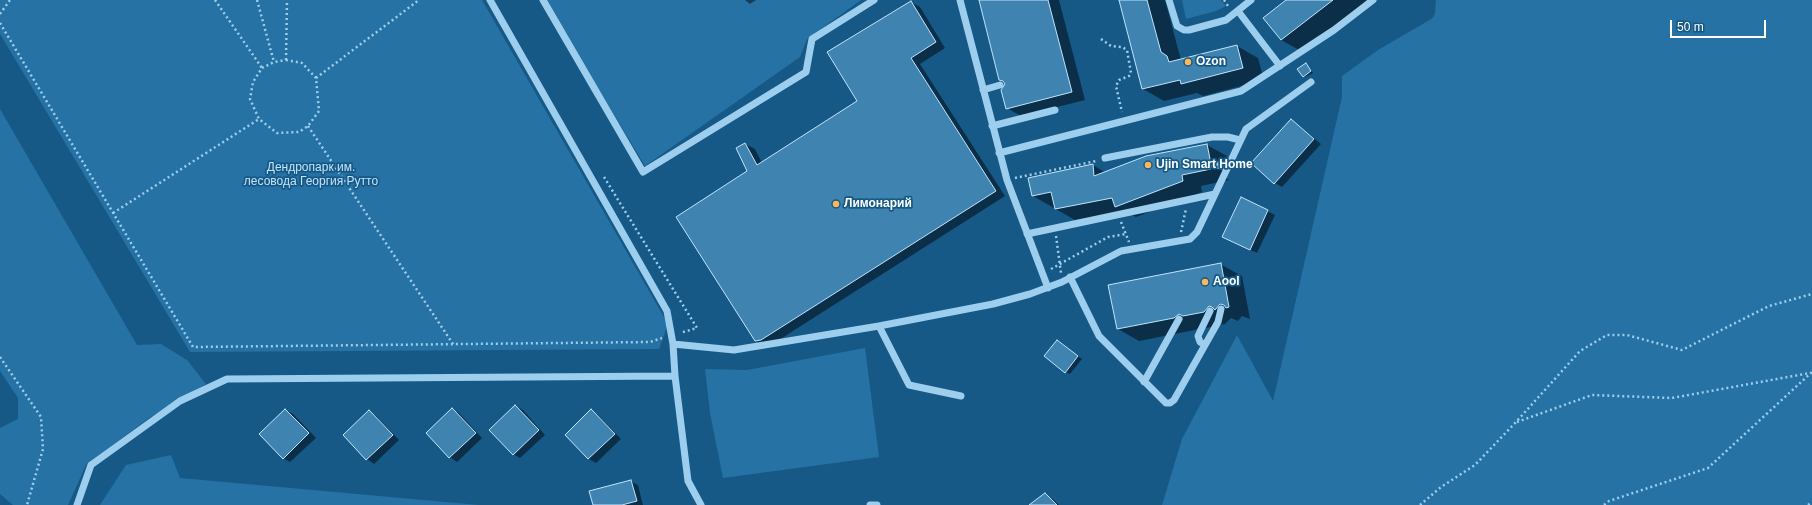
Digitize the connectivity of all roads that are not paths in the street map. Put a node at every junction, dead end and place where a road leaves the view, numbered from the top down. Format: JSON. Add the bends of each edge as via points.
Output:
{"nodes":[{"id":1,"x":490,"y":0,"type":"edge"},
{"id":2,"x":543,"y":0,"type":"edge"},
{"id":3,"x":874,"y":0,"type":"edge"},
{"id":4,"x":960,"y":0,"type":"edge"},
{"id":5,"x":1169,"y":0,"type":"edge"},
{"id":6,"x":1251,"y":0,"type":"edge"},
{"id":7,"x":1373,"y":0,"type":"edge"},
{"id":8,"x":1238,"y":11,"type":"junction"},
{"id":9,"x":1280,"y":66,"type":"junction"},
{"id":10,"x":1311,"y":82,"type":"dead end"},
{"id":11,"x":1000,"y":85,"type":"dead end"},
{"id":12,"x":983,"y":90,"type":"junction"},
{"id":13,"x":1055,"y":110,"type":"dead end"},
{"id":14,"x":992,"y":126,"type":"junction"},
{"id":15,"x":1240,"y":140,"type":"junction"},
{"id":16,"x":999,"y":153,"type":"junction"},
{"id":17,"x":1105,"y":158,"type":"road end"},
{"id":18,"x":1211,"y":164,"type":"dead end"},
{"id":19,"x":1227,"y":167,"type":"junction"},
{"id":20,"x":1215,"y":194,"type":"junction"},
{"id":21,"x":1027,"y":234,"type":"junction"},
{"id":22,"x":1070,"y":277,"type":"junction"},
{"id":23,"x":1048,"y":288,"type":"junction"},
{"id":24,"x":1221,"y":309,"type":"dead end"},
{"id":25,"x":1210,"y":311,"type":"dead end"},
{"id":26,"x":1179,"y":318,"type":"dead end"},
{"id":27,"x":879,"y":326,"type":"junction"},
{"id":28,"x":673,"y":344,"type":"junction"},
{"id":29,"x":1205,"y":345,"type":"junction"},
{"id":30,"x":675,"y":376,"type":"junction"},
{"id":31,"x":1144,"y":382,"type":"junction"},
{"id":32,"x":961,"y":396,"type":"dead end"},
{"id":33,"x":77,"y":505,"type":"edge"},
{"id":34,"x":701,"y":505,"type":"edge"},
{"id":35,"x":870,"y":505,"type":"edge"},
{"id":36,"x":878,"y":505,"type":"edge"}],
"edges":[{"from":1,"to":28,"type":"street","via":[[667,311]]},
{"from":2,"to":3,"type":"street","via":[[643,172],[806,72],[812,38]]},
{"from":4,"to":12,"type":"street"},
{"from":5,"to":8,"type":"street","via":[[1175,23],[1184,30],[1223,21]]},
{"from":6,"to":8,"type":"street"},
{"from":7,"to":9,"type":"street"},
{"from":8,"to":9,"type":"street"},
{"from":9,"to":16,"type":"street","via":[[1251,86],[1236,92]]},
{"from":10,"to":15,"type":"street","via":[[1252,124]]},
{"from":11,"to":12,"type":"street"},
{"from":12,"to":14,"type":"street"},
{"from":13,"to":14,"type":"street"},
{"from":14,"to":16,"type":"street"},
{"from":15,"to":17,"type":"street","via":[[1218,136]]},
{"from":15,"to":19,"type":"street"},
{"from":16,"to":21,"type":"street"},
{"from":18,"to":19,"type":"street"},
{"from":19,"to":20,"type":"street"},
{"from":20,"to":21,"type":"street"},
{"from":20,"to":22,"type":"street","via":[[1198,232],[1190,239],[1114,254]]},
{"from":21,"to":23,"type":"street"},
{"from":22,"to":23,"type":"street"},
{"from":22,"to":31,"type":"street","via":[[1099,336]]},
{"from":23,"to":27,"type":"street","via":[[993,304]]},
{"from":24,"to":29,"type":"street","via":[[1219,320]]},
{"from":25,"to":29,"type":"street","via":[[1198,336],[1200,342]]},
{"from":26,"to":31,"type":"street"},
{"from":27,"to":28,"type":"street","via":[[734,350]]},
{"from":27,"to":32,"type":"street","via":[[909,385]]},
{"from":28,"to":30,"type":"street"},
{"from":29,"to":31,"type":"street","via":[[1172,402],[1163,402]]},
{"from":30,"to":33,"type":"street","via":[[227,379],[180,400],[91,465]]},
{"from":30,"to":34,"type":"street","via":[[688,481]]},
{"from":35,"to":36,"type":"street"}]}
